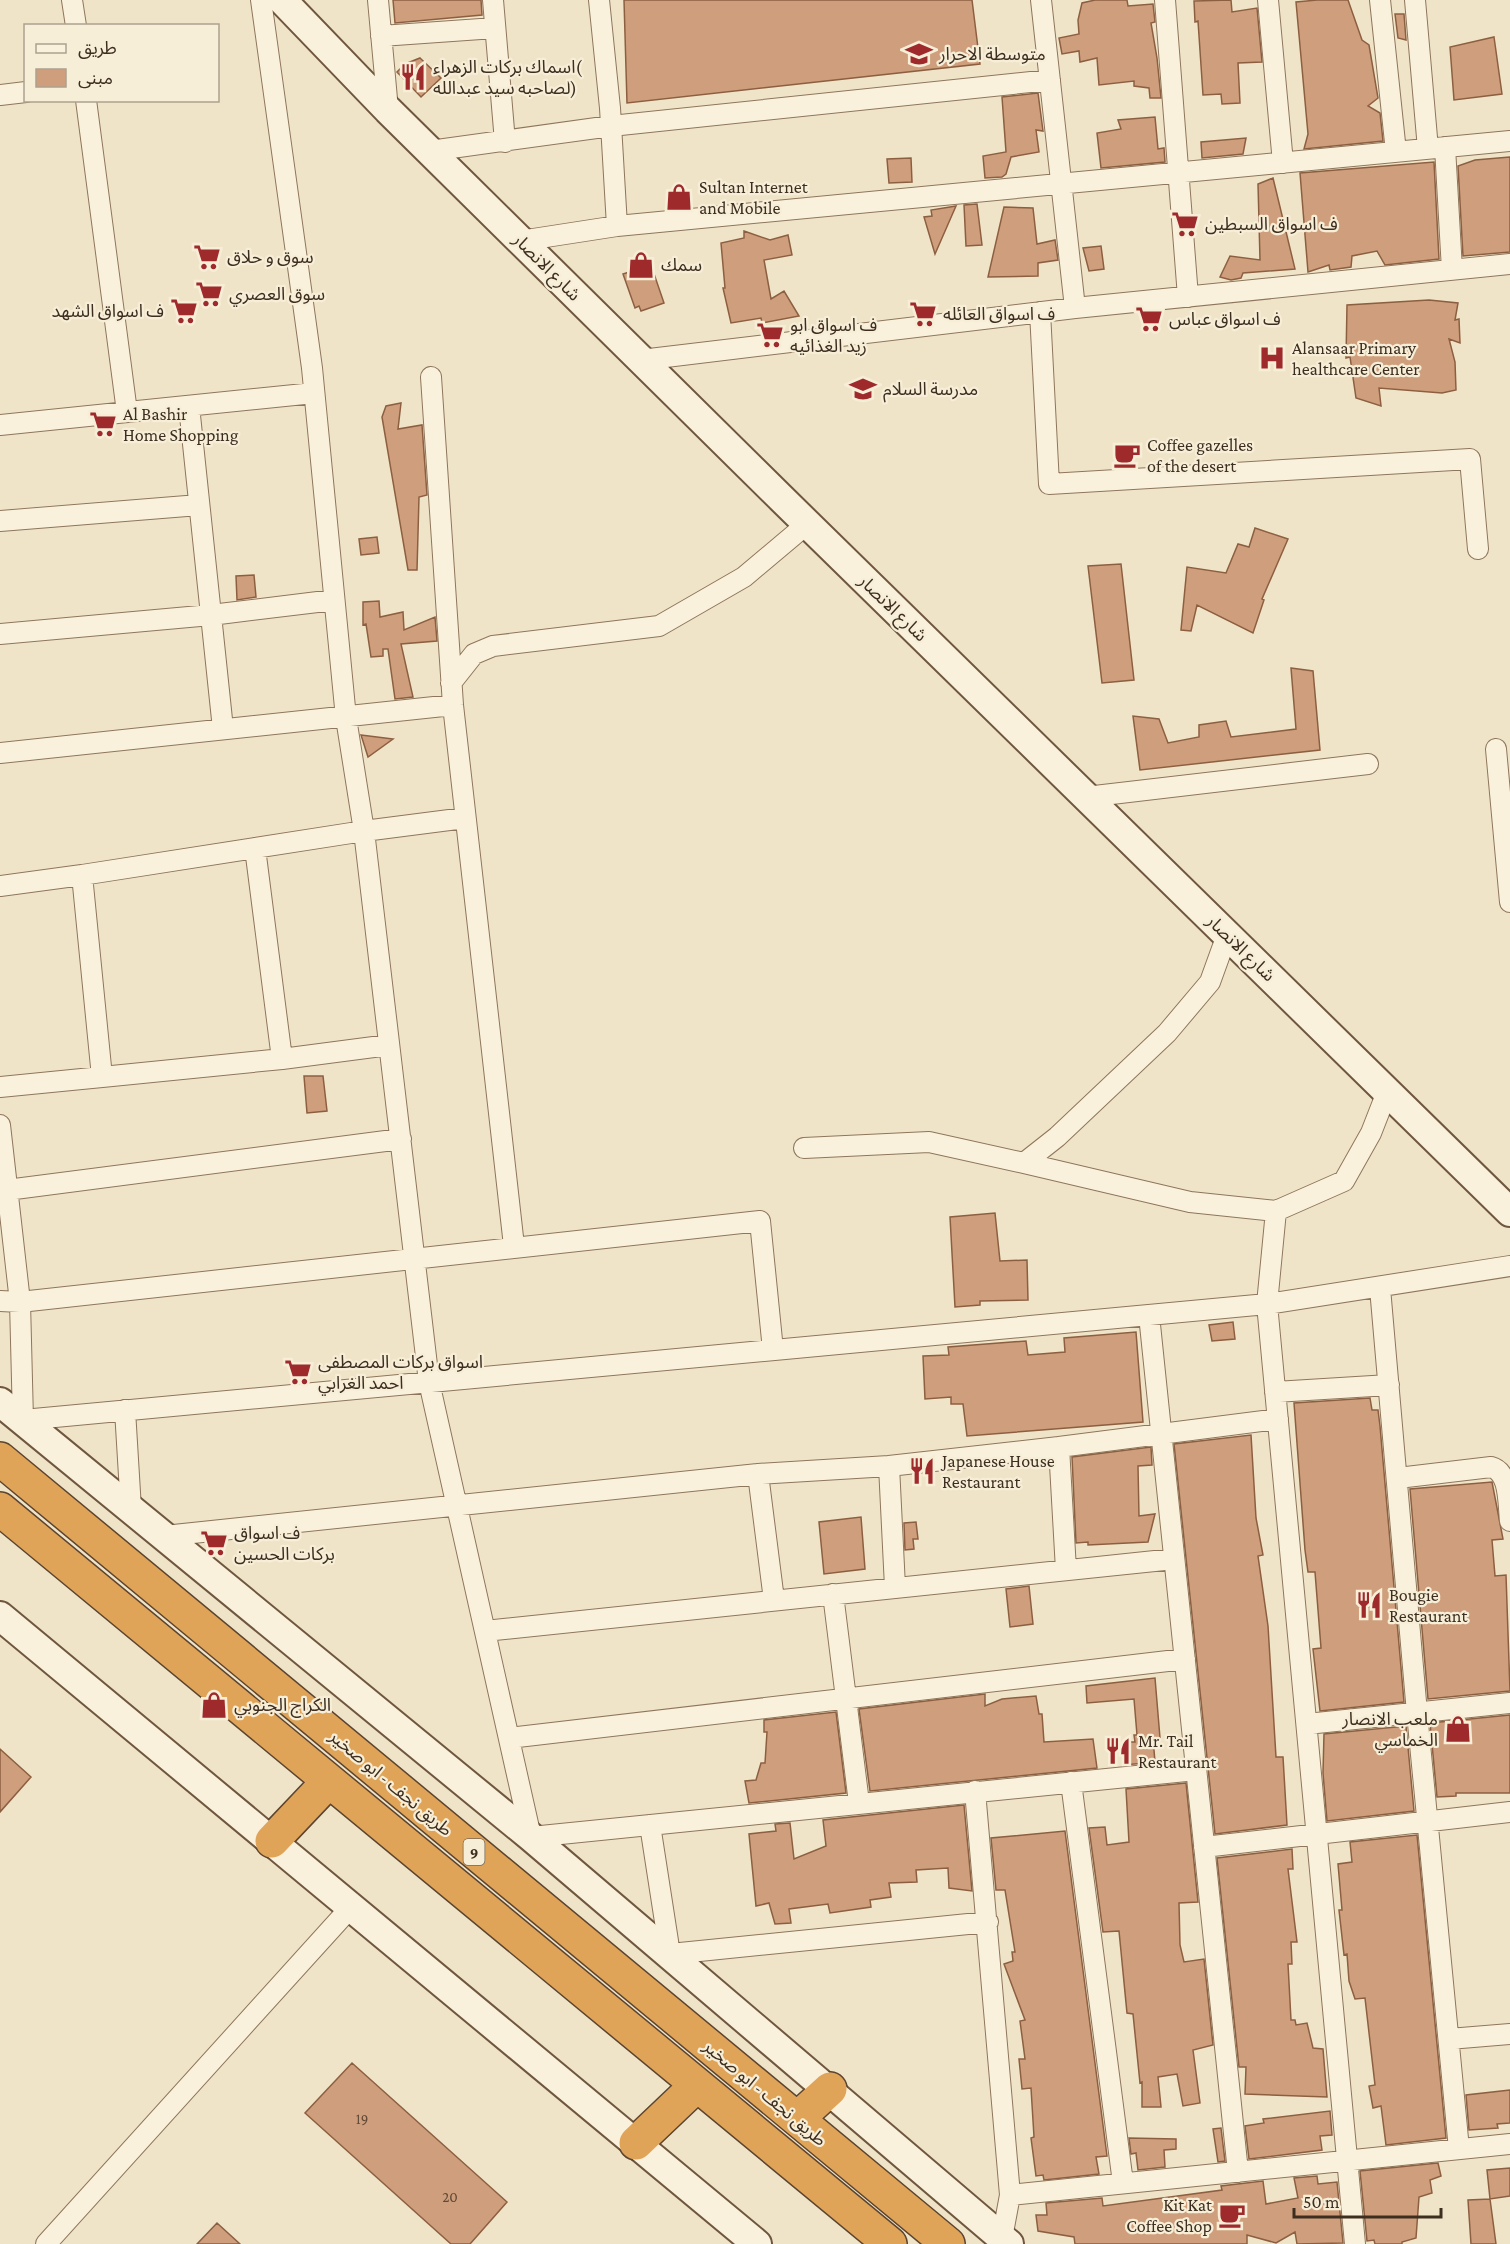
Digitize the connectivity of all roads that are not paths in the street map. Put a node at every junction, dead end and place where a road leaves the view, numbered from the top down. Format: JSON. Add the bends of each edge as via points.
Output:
{"nodes":[{"id":1,"x":72,"y":0,"type":"edge"},
{"id":2,"x":261,"y":0,"type":"edge"},
{"id":3,"x":282,"y":0,"type":"edge"},
{"id":4,"x":378,"y":0,"type":"edge"},
{"id":5,"x":493,"y":0,"type":"edge"},
{"id":6,"x":599,"y":0,"type":"edge"},
{"id":7,"x":1041,"y":0,"type":"edge"},
{"id":8,"x":1165,"y":0,"type":"edge"},
{"id":9,"x":1268,"y":0,"type":"edge"},
{"id":10,"x":1380,"y":0,"type":"edge"},
{"id":11,"x":1416,"y":0,"type":"edge"},
{"id":12,"x":76,"y":24,"type":"edge"},
{"id":13,"x":495,"y":28,"type":"junction"},
{"id":14,"x":381,"y":36,"type":"junction"},
{"id":15,"x":1050,"y":80,"type":"junction"},
{"id":16,"x":24,"y":92,"type":"edge"},
{"id":17,"x":0,"y":95,"type":"edge"},
{"id":18,"x":86,"y":102,"type":"edge"},
{"id":19,"x":388,"y":110,"type":"junction"},
{"id":20,"x":611,"y":126,"type":"junction"},
{"id":21,"x":1510,"y":141,"type":"edge"},
{"id":22,"x":505,"y":142,"type":"junction"},
{"id":23,"x":1437,"y":148,"type":"junction"},
{"id":24,"x":430,"y":151,"type":"junction"},
{"id":25,"x":1396,"y":152,"type":"junction"},
{"id":26,"x":1283,"y":163,"type":"junction"},
{"id":27,"x":1180,"y":172,"type":"junction"},
{"id":28,"x":1061,"y":184,"type":"junction"},
{"id":29,"x":616,"y":226,"type":"junction"},
{"id":30,"x":520,"y":241,"type":"junction"},
{"id":31,"x":1510,"y":264,"type":"edge"},
{"id":32,"x":1452,"y":270,"type":"junction"},
{"id":33,"x":1188,"y":297,"type":"junction"},
{"id":34,"x":1075,"y":308,"type":"junction"},
{"id":35,"x":1040,"y":312,"type":"junction"},
{"id":36,"x":641,"y":360,"type":"junction"},
{"id":37,"x":431,"y":377,"type":"dead end"},
{"id":38,"x":314,"y":393,"type":"junction"},
{"id":39,"x":189,"y":406,"type":"junction"},
{"id":40,"x":127,"y":412,"type":"junction"},
{"id":41,"x":0,"y":425,"type":"edge"},
{"id":42,"x":199,"y":505,"type":"junction"},
{"id":43,"x":0,"y":521,"type":"edge"},
{"id":44,"x":807,"y":524,"type":"junction"},
{"id":45,"x":1478,"y":549,"type":"dead end"},
{"id":46,"x":334,"y":600,"type":"junction"},
{"id":47,"x":211,"y":615,"type":"junction"},
{"id":48,"x":0,"y":633,"type":"edge"},
{"id":49,"x":451,"y":683,"type":"junction"},
{"id":50,"x":453,"y":705,"type":"junction"},
{"id":51,"x":346,"y":718,"type":"junction"},
{"id":52,"x":223,"y":729,"type":"junction"},
{"id":53,"x":1496,"y":749,"type":"dead end"},
{"id":54,"x":0,"y":753,"type":"edge"},
{"id":55,"x":1368,"y":764,"type":"dead end"},
{"id":56,"x":1086,"y":797,"type":"junction"},
{"id":57,"x":465,"y":818,"type":"junction"},
{"id":58,"x":364,"y":831,"type":"junction"},
{"id":59,"x":255,"y":848,"type":"junction"},
{"id":60,"x":82,"y":875,"type":"junction"},
{"id":61,"x":0,"y":886,"type":"edge"},
{"id":62,"x":1510,"y":902,"type":"edge"},
{"id":63,"x":1227,"y":935,"type":"junction"},
{"id":64,"x":389,"y":1045,"type":"junction"},
{"id":65,"x":282,"y":1059,"type":"junction"},
{"id":66,"x":102,"y":1077,"type":"junction"},
{"id":67,"x":0,"y":1087,"type":"edge"},
{"id":68,"x":1387,"y":1092,"type":"junction"},
{"id":69,"x":0,"y":1125,"type":"edge"},
{"id":70,"x":400,"y":1139,"type":"junction"},
{"id":71,"x":804,"y":1148,"type":"dead end"},
{"id":72,"x":1024,"y":1163,"type":"junction"},
{"id":73,"x":7,"y":1191,"type":"junction"},
{"id":74,"x":1276,"y":1211,"type":"junction"},
{"id":75,"x":1510,"y":1212,"type":"edge"},
{"id":76,"x":514,"y":1246,"type":"junction"},
{"id":77,"x":415,"y":1259,"type":"junction"},
{"id":78,"x":1510,"y":1266,"type":"edge"},
{"id":79,"x":1380,"y":1288,"type":"junction"},
{"id":80,"x":10,"y":1302,"type":"edge"},
{"id":81,"x":1267,"y":1304,"type":"junction"},
{"id":82,"x":1149,"y":1315,"type":"junction"},
{"id":83,"x":773,"y":1350,"type":"junction"},
{"id":84,"x":429,"y":1382,"type":"junction"},
{"id":85,"x":1389,"y":1385,"type":"junction"},
{"id":86,"x":1275,"y":1392,"type":"junction"},
{"id":87,"x":0,"y":1402,"type":"edge"},
{"id":88,"x":125,"y":1410,"type":"junction"},
{"id":89,"x":1278,"y":1419,"type":"junction"},
{"id":90,"x":23,"y":1420,"type":"junction"},
{"id":91,"x":1161,"y":1434,"type":"junction"},
{"id":92,"x":1059,"y":1448,"type":"junction"},
{"id":93,"x":0,"y":1459,"type":"edge"},
{"id":94,"x":889,"y":1466,"type":"junction"},
{"id":95,"x":758,"y":1474,"type":"junction"},
{"id":96,"x":1398,"y":1478,"type":"junction"},
{"id":97,"x":456,"y":1506,"type":"junction"},
{"id":98,"x":0,"y":1509,"type":"edge"},
{"id":99,"x":131,"y":1509,"type":"junction"},
{"id":100,"x":1510,"y":1521,"type":"edge"},
{"id":101,"x":164,"y":1536,"type":"junction"},
{"id":102,"x":1174,"y":1559,"type":"junction"},
{"id":103,"x":1066,"y":1570,"type":"junction"},
{"id":104,"x":895,"y":1587,"type":"junction"},
{"id":105,"x":833,"y":1594,"type":"junction"},
{"id":106,"x":774,"y":1600,"type":"junction"},
{"id":107,"x":0,"y":1616,"type":"edge"},
{"id":108,"x":485,"y":1631,"type":"junction"},
{"id":109,"x":1185,"y":1659,"type":"junction"},
{"id":110,"x":846,"y":1698,"type":"junction"},
{"id":111,"x":1510,"y":1703,"type":"edge"},
{"id":112,"x":1417,"y":1713,"type":"junction"},
{"id":113,"x":1307,"y":1724,"type":"junction"},
{"id":114,"x":509,"y":1738,"type":"junction"},
{"id":115,"x":1196,"y":1770,"type":"junction"},
{"id":116,"x":329,"y":1781,"type":"junction"},
{"id":117,"x":1071,"y":1782,"type":"junction"},
{"id":118,"x":975,"y":1791,"type":"junction"},
{"id":119,"x":859,"y":1803,"type":"junction"},
{"id":120,"x":1510,"y":1812,"type":"edge"},
{"id":121,"x":1429,"y":1821,"type":"junction"},
{"id":122,"x":650,"y":1824,"type":"junction"},
{"id":123,"x":1317,"y":1834,"type":"junction"},
{"id":124,"x":531,"y":1837,"type":"junction"},
{"id":125,"x":272,"y":1841,"type":"junction"},
{"id":126,"x":1204,"y":1848,"type":"junction"},
{"id":127,"x":351,"y":1907,"type":"junction"},
{"id":128,"x":988,"y":1922,"type":"junction"},
{"id":129,"x":670,"y":1954,"type":"junction"},
{"id":130,"x":1510,"y":2034,"type":"edge"},
{"id":131,"x":1449,"y":2039,"type":"junction"},
{"id":132,"x":697,"y":2085,"type":"junction"},
{"id":133,"x":830,"y":2089,"type":"junction"},
{"id":134,"x":797,"y":2119,"type":"junction"},
{"id":135,"x":636,"y":2143,"type":"junction"},
{"id":136,"x":1510,"y":2144,"type":"edge"},
{"id":137,"x":1459,"y":2149,"type":"junction"},
{"id":138,"x":1347,"y":2161,"type":"junction"},
{"id":139,"x":1238,"y":2172,"type":"junction"},
{"id":140,"x":1123,"y":2183,"type":"junction"},
{"id":141,"x":1010,"y":2195,"type":"junction"},
{"id":142,"x":1005,"y":2241,"type":"edge"},
{"id":143,"x":45,"y":2244,"type":"edge"},
{"id":144,"x":758,"y":2244,"type":"edge"},
{"id":145,"x":890,"y":2244,"type":"edge"},
{"id":146,"x":948,"y":2244,"type":"edge"},
{"id":147,"x":1355,"y":2244,"type":"edge"}],
"edges":[{"from":1,"to":12,"type":"street"},
{"from":2,"to":38,"type":"street"},
{"from":3,"to":19,"type":"main road","name":"شارع الانصار"},
{"from":4,"to":14,"type":"street"},
{"from":5,"to":13,"type":"street"},
{"from":6,"to":20,"type":"street"},
{"from":7,"to":15,"type":"street"},
{"from":8,"to":27,"type":"street"},
{"from":9,"to":26,"type":"street"},
{"from":10,"to":25,"type":"street"},
{"from":11,"to":23,"type":"street"},
{"from":13,"to":14,"type":"street"},
{"from":13,"to":22,"type":"street"},
{"from":14,"to":19,"type":"street"},
{"from":15,"to":20,"type":"street"},
{"from":15,"to":28,"type":"street"},
{"from":16,"to":17,"type":"street"},
{"from":18,"to":40,"type":"street"},
{"from":19,"to":24,"type":"main road","name":"شارع الانصار"},
{"from":20,"to":22,"type":"street"},
{"from":20,"to":29,"type":"street"},
{"from":21,"to":23,"type":"street"},
{"from":22,"to":24,"type":"street"},
{"from":23,"to":25,"type":"street"},
{"from":23,"to":32,"type":"street"},
{"from":24,"to":30,"type":"main road","name":"شارع الانصار"},
{"from":25,"to":26,"type":"street"},
{"from":26,"to":27,"type":"street"},
{"from":27,"to":28,"type":"street"},
{"from":27,"to":33,"type":"street"},
{"from":28,"to":29,"type":"street"},
{"from":28,"to":34,"type":"street"},
{"from":29,"to":30,"type":"street"},
{"from":30,"to":36,"type":"main road","name":"شارع الانصار"},
{"from":31,"to":32,"type":"street"},
{"from":32,"to":33,"type":"street"},
{"from":33,"to":34,"type":"street"},
{"from":34,"to":35,"type":"street"},
{"from":35,"to":36,"type":"street"},
{"from":35,"to":45,"type":"street","via":[[1049,484],[1470,459]]},
{"from":36,"to":44,"type":"main road","name":"شارع الانصار"},
{"from":37,"to":49,"type":"street"},
{"from":38,"to":39,"type":"street"},
{"from":38,"to":46,"type":"street"},
{"from":39,"to":40,"type":"street"},
{"from":39,"to":42,"type":"street"},
{"from":40,"to":41,"type":"street"},
{"from":42,"to":43,"type":"street"},
{"from":42,"to":47,"type":"street"},
{"from":44,"to":49,"type":"street","via":[[744,577],[659,626],[493,646],[474,654]]},
{"from":44,"to":56,"type":"main road","name":"شارع الانصار"},
{"from":46,"to":47,"type":"street"},
{"from":46,"to":51,"type":"street"},
{"from":47,"to":48,"type":"street"},
{"from":47,"to":52,"type":"street"},
{"from":49,"to":50,"type":"street"},
{"from":50,"to":51,"type":"street"},
{"from":50,"to":57,"type":"street"},
{"from":51,"to":52,"type":"street"},
{"from":51,"to":58,"type":"street"},
{"from":52,"to":54,"type":"street"},
{"from":53,"to":62,"type":"street"},
{"from":55,"to":56,"type":"street"},
{"from":56,"to":63,"type":"main road","name":"شارع الانصار"},
{"from":57,"to":58,"type":"street"},
{"from":57,"to":76,"type":"street"},
{"from":58,"to":59,"type":"street"},
{"from":58,"to":64,"type":"street"},
{"from":59,"to":60,"type":"street"},
{"from":59,"to":65,"type":"street"},
{"from":60,"to":61,"type":"street"},
{"from":60,"to":66,"type":"street"},
{"from":63,"to":68,"type":"main road","name":"شارع الانصار"},
{"from":63,"to":72,"type":"street","via":[[1210,982],[1167,1033]]},
{"from":64,"to":65,"type":"street"},
{"from":64,"to":70,"type":"street"},
{"from":65,"to":66,"type":"street"},
{"from":66,"to":67,"type":"street"},
{"from":68,"to":74,"type":"street","via":[[1371,1133],[1344,1181]]},
{"from":68,"to":75,"type":"main road","name":"شارع الانصار"},
{"from":69,"to":73,"type":"street"},
{"from":70,"to":73,"type":"street"},
{"from":70,"to":77,"type":"street"},
{"from":71,"to":72,"type":"street","via":[[929,1142]]},
{"from":72,"to":74,"type":"street","via":[[1190,1202]]},
{"from":73,"to":80,"type":"street"},
{"from":74,"to":81,"type":"street"},
{"from":76,"to":77,"type":"street"},
{"from":76,"to":83,"type":"street","via":[[760,1221]]},
{"from":77,"to":80,"type":"street"},
{"from":77,"to":84,"type":"street"},
{"from":78,"to":79,"type":"street"},
{"from":79,"to":81,"type":"street"},
{"from":79,"to":85,"type":"street"},
{"from":80,"to":90,"type":"street"},
{"from":81,"to":82,"type":"street"},
{"from":81,"to":86,"type":"street"},
{"from":82,"to":83,"type":"street"},
{"from":82,"to":91,"type":"street"},
{"from":83,"to":84,"type":"street"},
{"from":84,"to":88,"type":"street"},
{"from":84,"to":97,"type":"street"},
{"from":85,"to":86,"type":"street"},
{"from":85,"to":96,"type":"street"},
{"from":86,"to":89,"type":"street"},
{"from":87,"to":90,"type":"main road"},
{"from":88,"to":90,"type":"street"},
{"from":88,"to":99,"type":"street"},
{"from":89,"to":91,"type":"street"},
{"from":89,"to":113,"type":"street"},
{"from":90,"to":99,"type":"main road"},
{"from":91,"to":92,"type":"street"},
{"from":91,"to":102,"type":"street"},
{"from":92,"to":94,"type":"street"},
{"from":92,"to":103,"type":"street"},
{"from":93,"to":134,"type":"highway","name":"طريق نجف - ابو صخير","number":"9"},
{"from":94,"to":95,"type":"street"},
{"from":94,"to":104,"type":"street"},
{"from":95,"to":97,"type":"street"},
{"from":95,"to":106,"type":"street"},
{"from":96,"to":100,"type":"street","via":[[1498,1469],[1506,1479]]},
{"from":96,"to":112,"type":"street"},
{"from":97,"to":101,"type":"street"},
{"from":97,"to":108,"type":"street"},
{"from":98,"to":116,"type":"highway","name":"طريق نجف - ابو صخير","number":"9"},
{"from":99,"to":101,"type":"main road"},
{"from":101,"to":124,"type":"main road"},
{"from":102,"to":103,"type":"street"},
{"from":102,"to":109,"type":"street"},
{"from":103,"to":104,"type":"street"},
{"from":104,"to":105,"type":"street"},
{"from":105,"to":106,"type":"street"},
{"from":105,"to":110,"type":"street"},
{"from":106,"to":108,"type":"street"},
{"from":107,"to":125,"type":"main road"},
{"from":108,"to":114,"type":"street"},
{"from":109,"to":110,"type":"street"},
{"from":109,"to":115,"type":"street"},
{"from":110,"to":114,"type":"street"},
{"from":110,"to":119,"type":"street"},
{"from":111,"to":112,"type":"street"},
{"from":112,"to":113,"type":"street"},
{"from":112,"to":121,"type":"street"},
{"from":113,"to":123,"type":"street"},
{"from":114,"to":124,"type":"street"},
{"from":115,"to":117,"type":"street"},
{"from":115,"to":126,"type":"street"},
{"from":116,"to":125,"type":"highway"},
{"from":116,"to":132,"type":"highway","name":"طريق نجف - ابو صخير","number":"9"},
{"from":117,"to":118,"type":"street"},
{"from":117,"to":140,"type":"street"},
{"from":118,"to":119,"type":"street"},
{"from":118,"to":128,"type":"street"},
{"from":119,"to":122,"type":"street"},
{"from":120,"to":121,"type":"street"},
{"from":121,"to":123,"type":"street"},
{"from":121,"to":131,"type":"street"},
{"from":122,"to":124,"type":"street"},
{"from":122,"to":129,"type":"street"},
{"from":123,"to":126,"type":"street"},
{"from":123,"to":138,"type":"street"},
{"from":124,"to":129,"type":"main road"},
{"from":125,"to":127,"type":"main road"},
{"from":126,"to":139,"type":"street"},
{"from":127,"to":135,"type":"main road"},
{"from":127,"to":143,"type":"street"},
{"from":128,"to":129,"type":"street"},
{"from":128,"to":141,"type":"street"},
{"from":129,"to":133,"type":"main road"},
{"from":130,"to":131,"type":"street"},
{"from":131,"to":137,"type":"street"},
{"from":132,"to":135,"type":"highway"},
{"from":132,"to":145,"type":"highway","name":"طريق نجف - ابو صخير","number":"9"},
{"from":133,"to":134,"type":"highway"},
{"from":133,"to":142,"type":"main road"},
{"from":134,"to":146,"type":"highway","name":"طريق نجف - ابو صخير","number":"9"},
{"from":135,"to":144,"type":"main road"},
{"from":136,"to":137,"type":"street"},
{"from":137,"to":138,"type":"street"},
{"from":138,"to":139,"type":"street"},
{"from":138,"to":147,"type":"street"},
{"from":139,"to":140,"type":"street"},
{"from":140,"to":141,"type":"street"},
{"from":141,"to":142,"type":"street"}]}
